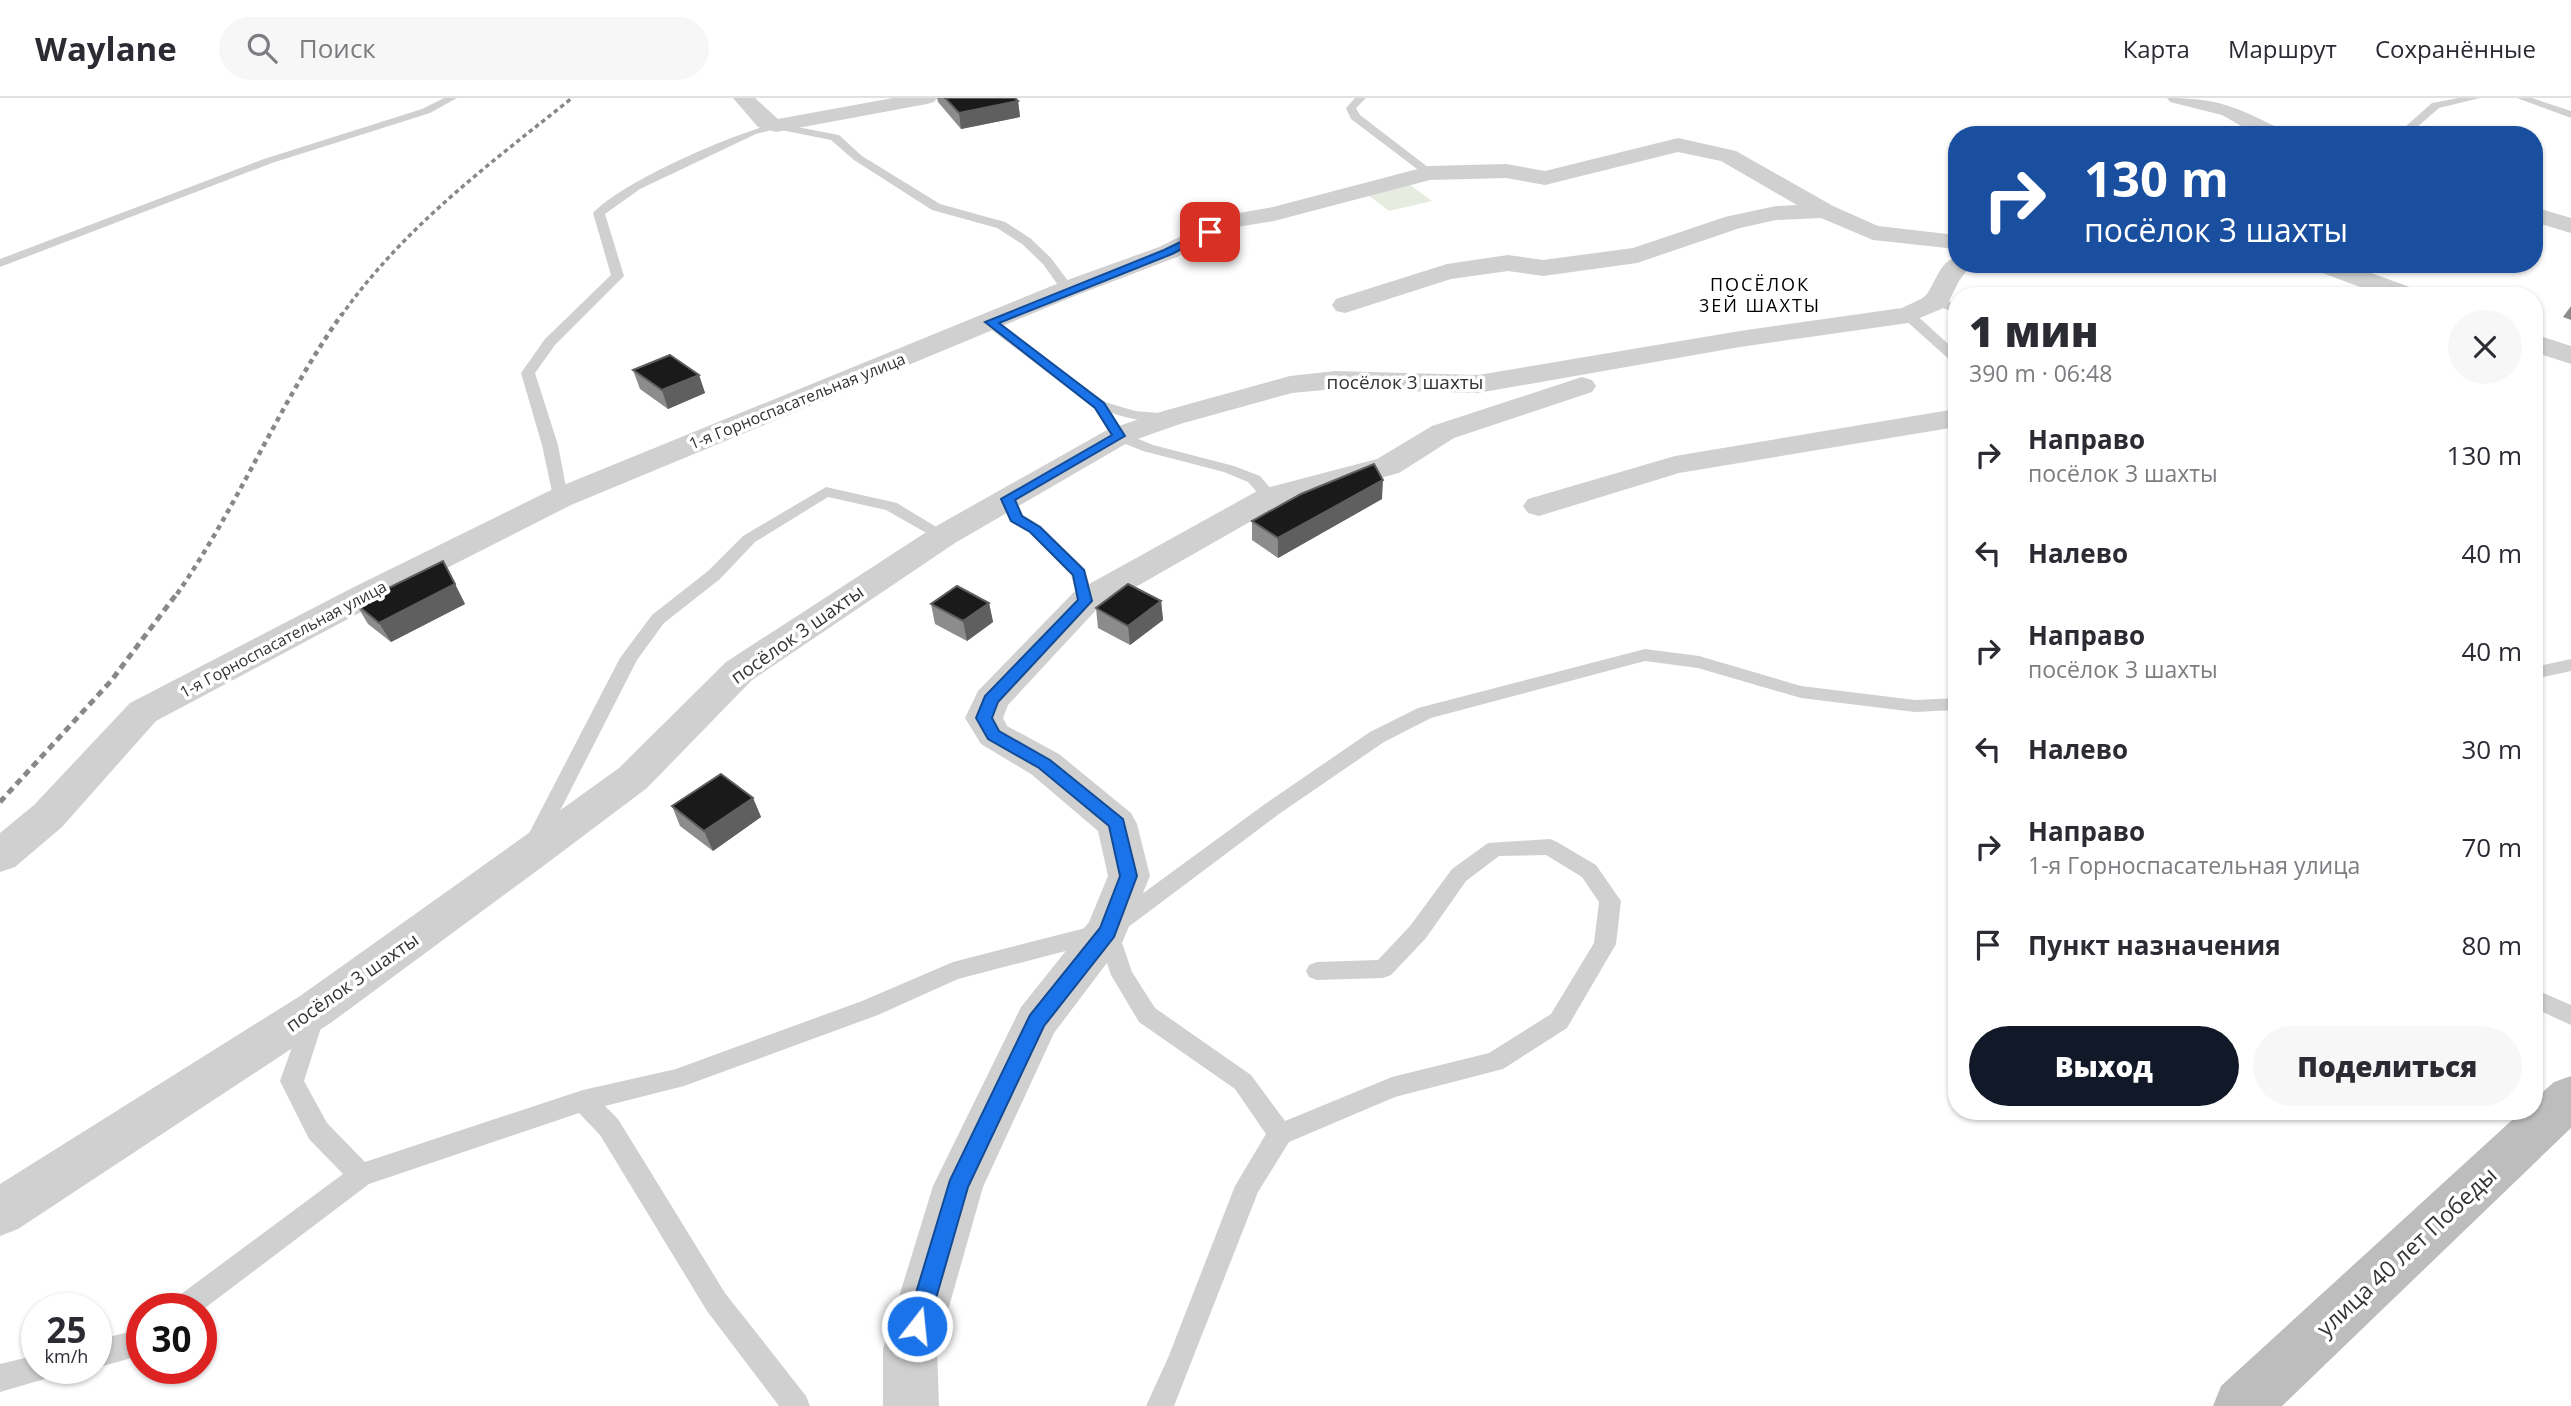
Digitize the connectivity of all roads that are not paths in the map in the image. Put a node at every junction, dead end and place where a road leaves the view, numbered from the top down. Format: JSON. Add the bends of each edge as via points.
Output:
{"nodes":[{"id":1,"x":452,"y":98,"type":"edge"},
{"id":2,"x":743,"y":98,"type":"edge"},
{"id":3,"x":927,"y":98,"type":"edge"},
{"id":4,"x":1361,"y":98,"type":"edge"},
{"id":5,"x":2177,"y":98,"type":"edge"},
{"id":6,"x":2475,"y":98,"type":"edge"},
{"id":7,"x":2522,"y":98,"type":"edge"},
{"id":8,"x":838,"y":115,"type":"junction"},
{"id":9,"x":2571,"y":115,"type":"edge"},
{"id":10,"x":776,"y":126,"type":"junction"},
{"id":11,"x":2257,"y":126,"type":"edge"},
{"id":12,"x":2412,"y":126,"type":"edge"},
{"id":13,"x":835,"y":138,"type":"junction"},
{"id":14,"x":1429,"y":173,"type":"junction"},
{"id":15,"x":1825,"y":211,"type":"junction"},
{"id":16,"x":2543,"y":217,"type":"edge"},
{"id":17,"x":2571,"y":226,"type":"edge"},
{"id":18,"x":1948,"y":241,"type":"edge"},
{"id":19,"x":0,"y":262,"type":"edge"},
{"id":20,"x":1952,"y":273,"type":"edge"},
{"id":21,"x":2346,"y":273,"type":"edge"},
{"id":22,"x":2384,"y":287,"type":"edge"},
{"id":23,"x":1068,"y":289,"type":"junction"},
{"id":24,"x":1345,"y":305,"type":"dead end"},
{"id":25,"x":1934,"y":309,"type":"edge"},
{"id":26,"x":990,"y":322,"type":"junction"},
{"id":27,"x":1948,"y":340,"type":"edge"},
{"id":28,"x":2543,"y":345,"type":"edge"},
{"id":29,"x":2571,"y":356,"type":"edge"},
{"id":30,"x":1634,"y":357,"type":"junction"},
{"id":31,"x":1100,"y":405,"type":"junction"},
{"id":32,"x":1170,"y":418,"type":"junction"},
{"id":33,"x":1948,"y":419,"type":"edge"},
{"id":34,"x":1118,"y":436,"type":"junction"},
{"id":35,"x":1270,"y":497,"type":"junction"},
{"id":36,"x":560,"y":498,"type":"junction"},
{"id":37,"x":1008,"y":499,"type":"junction"},
{"id":38,"x":1539,"y":506,"type":"dead end"},
{"id":39,"x":943,"y":536,"type":"junction"},
{"id":40,"x":1085,"y":601,"type":"junction"},
{"id":41,"x":2571,"y":665,"type":"edge"},
{"id":42,"x":2543,"y":671,"type":"edge"},
{"id":43,"x":1948,"y":704,"type":"edge"},
{"id":44,"x":0,"y":856,"type":"edge"},
{"id":45,"x":527,"y":856,"type":"junction"},
{"id":46,"x":1107,"y":932,"type":"junction"},
{"id":47,"x":1317,"y":971,"type":"dead end"},
{"id":48,"x":2543,"y":1002,"type":"edge"},
{"id":49,"x":316,"y":1009,"type":"junction"},
{"id":50,"x":2571,"y":1015,"type":"edge"},
{"id":51,"x":2571,"y":1097,"type":"edge"},
{"id":52,"x":583,"y":1101,"type":"junction"},
{"id":53,"x":1280,"y":1134,"type":"junction"},
{"id":54,"x":361,"y":1175,"type":"junction"},
{"id":55,"x":0,"y":1212,"type":"edge"},
{"id":56,"x":203,"y":1293,"type":"edge"},
{"id":57,"x":21,"y":1372,"type":"edge"},
{"id":58,"x":0,"y":1378,"type":"edge"},
{"id":59,"x":796,"y":1406,"type":"edge"},
{"id":60,"x":911,"y":1406,"type":"edge"},
{"id":61,"x":1160,"y":1406,"type":"edge"},
{"id":62,"x":2241,"y":1406,"type":"edge"}],
"edges":[{"from":1,"to":19,"type":"lane","via":[[426,111],[268,161]]},
{"from":2,"to":10,"type":"street"},
{"from":3,"to":8,"type":"street"},
{"from":4,"to":14,"type":"lane","via":[[1351,108],[1355,117]]},
{"from":5,"to":11,"type":"street","via":[[2229,111]]},
{"from":6,"to":12,"type":"lane","via":[[2436,105]]},
{"from":7,"to":9,"type":"lane"},
{"from":8,"to":10,"type":"street"},
{"from":8,"to":13,"type":"lane"},
{"from":10,"to":13,"type":"lane"},
{"from":10,"to":36,"type":"lane","via":[[752,132],[636,187],[599,213],[618,276],[550,342],[527,373],[550,446]]},
{"from":13,"to":23,"type":"lane","via":[[858,158],[936,207],[1001,225],[1026,241]]},
{"from":14,"to":15,"type":"street","name":"1-я Горноспасательная улица","via":[[1506,171],[1545,178],[1678,145],[1728,156]]},
{"from":14,"to":23,"type":"street","name":"1-я Горноспасательная улица","via":[[1231,221],[1168,252]]},
{"from":15,"to":18,"type":"street","via":[[1873,233]]},
{"from":15,"to":24,"type":"street","via":[[1776,213],[1734,222],[1637,255],[1543,268],[1508,263],[1447,272]]},
{"from":16,"to":17,"type":"street"},
{"from":20,"to":25,"type":"street"},
{"from":21,"to":22,"type":"street"},
{"from":23,"to":26,"type":"street","name":"1-я Горноспасательная улица"},
{"from":25,"to":27,"type":"lane"},
{"from":25,"to":30,"type":"street","name":"посёлок 3 шахты"},
{"from":26,"to":31,"type":"lane"},
{"from":26,"to":36,"type":"street","name":"1-я Горноспасательная улица"},
{"from":28,"to":29,"type":"street"},
{"from":30,"to":32,"type":"street","name":"посёлок 3 шахты","via":[[1478,384],[1335,380],[1290,385]]},
{"from":30,"to":35,"type":"street","name":"посёлок 3 шахты","via":[[1595,381],[1443,432],[1388,466]]},
{"from":31,"to":32,"type":"lane"},
{"from":31,"to":34,"type":"lane"},
{"from":32,"to":34,"type":"street","name":"посёлок 3 шахты"},
{"from":33,"to":38,"type":"street","via":[[1675,465]]},
{"from":34,"to":35,"type":"lane","via":[[1254,479]]},
{"from":34,"to":37,"type":"street","name":"посёлок 3 шахты"},
{"from":35,"to":40,"type":"street","name":"посёлок 3 шахты"},
{"from":36,"to":44,"type":"street","name":"1-я Горноспасательная улица","via":[[143,712],[48,816]]},
{"from":37,"to":39,"type":"street","name":"посёлок 3 шахты"},
{"from":37,"to":40,"type":"lane","via":[[1016,519],[1035,529],[1079,573]]},
{"from":39,"to":45,"type":"street","name":"посёлок 3 шахты","via":[[739,671],[633,778]]},
{"from":39,"to":45,"type":"lane","via":[[891,506],[826,492],[749,539],[658,620],[629,658]]},
{"from":40,"to":46,"type":"street","name":"посёлок 3 шахты","via":[[991,700],[984,718],[994,735],[1045,764],[1117,824],[1129,876]]},
{"from":41,"to":42,"type":"lane"},
{"from":43,"to":46,"type":"lane","via":[[1915,706],[1801,692],[1699,662],[1645,655],[1425,713],[1377,737],[1272,808]]},
{"from":45,"to":49,"type":"street","name":"посёлок 3 шахты"},
{"from":46,"to":52,"type":"lane","via":[[953,971],[870,1008],[676,1080]]},
{"from":46,"to":53,"type":"lane","via":[[1122,975],[1147,1015],[1243,1082]]},
{"from":46,"to":60,"type":"street","via":[[1037,1021],[958,1186],[910,1349]]},
{"from":47,"to":53,"type":"lane","via":[[1383,969],[1418,932],[1460,875],[1495,848],[1550,847],[1589,871],[1610,901],[1605,944],[1559,1021],[1495,1062],[1392,1087]]},
{"from":48,"to":50,"type":"lane"},
{"from":49,"to":54,"type":"lane","via":[[292,1081],[318,1131]]},
{"from":49,"to":55,"type":"street","name":"посёлок 3 шахты"},
{"from":51,"to":62,"type":"main road","name":"улица 40 лет Победы"},
{"from":52,"to":54,"type":"lane"},
{"from":52,"to":59,"type":"lane","via":[[609,1127],[716,1302]]},
{"from":53,"to":61,"type":"lane","via":[[1248,1186]]},
{"from":54,"to":56,"type":"lane"},
{"from":57,"to":58,"type":"lane"}]}
